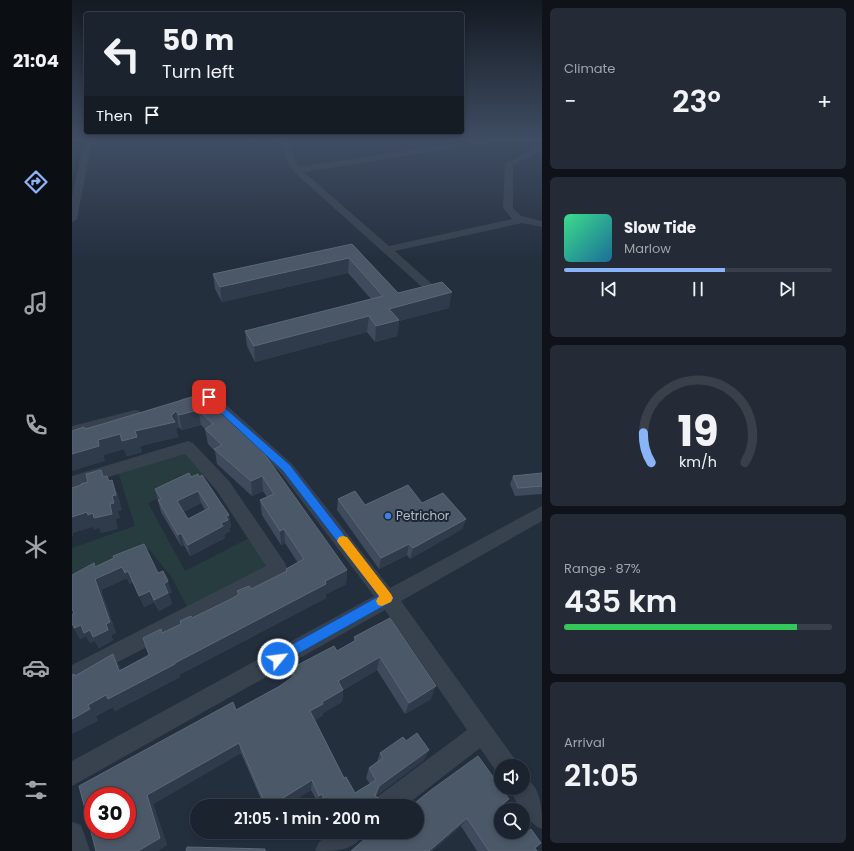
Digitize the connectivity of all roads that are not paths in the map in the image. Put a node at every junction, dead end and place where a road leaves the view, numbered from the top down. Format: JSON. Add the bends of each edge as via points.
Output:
{"nodes":[{"id":1,"x":80,"y":181,"type":"edge"},
{"id":2,"x":309,"y":181,"type":"edge"},
{"id":3,"x":508,"y":181,"type":"edge"},
{"id":4,"x":72,"y":219,"type":"edge"},
{"id":5,"x":523,"y":220,"type":"junction"},
{"id":6,"x":542,"y":224,"type":"edge"},
{"id":7,"x":388,"y":249,"type":"junction"},
{"id":8,"x":436,"y":293,"type":"edge"},
{"id":9,"x":171,"y":406,"type":"edge"},
{"id":10,"x":148,"y":412,"type":"edge"},
{"id":11,"x":72,"y":431,"type":"edge"},
{"id":12,"x":72,"y":482,"type":"edge"},
{"id":13,"x":542,"y":513,"type":"edge"},
{"id":14,"x":387,"y":598,"type":"junction"},
{"id":15,"x":72,"y":676,"type":"edge"},
{"id":16,"x":482,"y":732,"type":"junction"},
{"id":17,"x":501,"y":759,"type":"edge"},
{"id":18,"x":72,"y":774,"type":"edge"},
{"id":19,"x":527,"y":795,"type":"edge"},
{"id":20,"x":395,"y":799,"type":"edge"},
{"id":21,"x":542,"y":817,"type":"edge"},
{"id":22,"x":72,"y":834,"type":"edge"},
{"id":23,"x":344,"y":839,"type":"edge"},
{"id":24,"x":77,"y":851,"type":"edge"},
{"id":25,"x":328,"y":851,"type":"edge"}],
"edges":[{"from":1,"to":4,"type":"street"},
{"from":2,"to":7,"type":"street"},
{"from":3,"to":5,"type":"street","via":[[510,214]]},
{"from":5,"to":6,"type":"street"},
{"from":5,"to":7,"type":"street"},
{"from":7,"to":8,"type":"street"},
{"from":9,"to":14,"type":"street","via":[[209,397],[286,468]]},
{"from":10,"to":11,"type":"street"},
{"from":12,"to":15,"type":"street","via":[[188,447],[223,486],[278,569]]},
{"from":13,"to":14,"type":"street"},
{"from":14,"to":16,"type":"street"},
{"from":14,"to":18,"type":"street"},
{"from":16,"to":17,"type":"street"},
{"from":16,"to":20,"type":"street"},
{"from":19,"to":21,"type":"street"},
{"from":22,"to":24,"type":"street"},
{"from":23,"to":25,"type":"street"}]}
